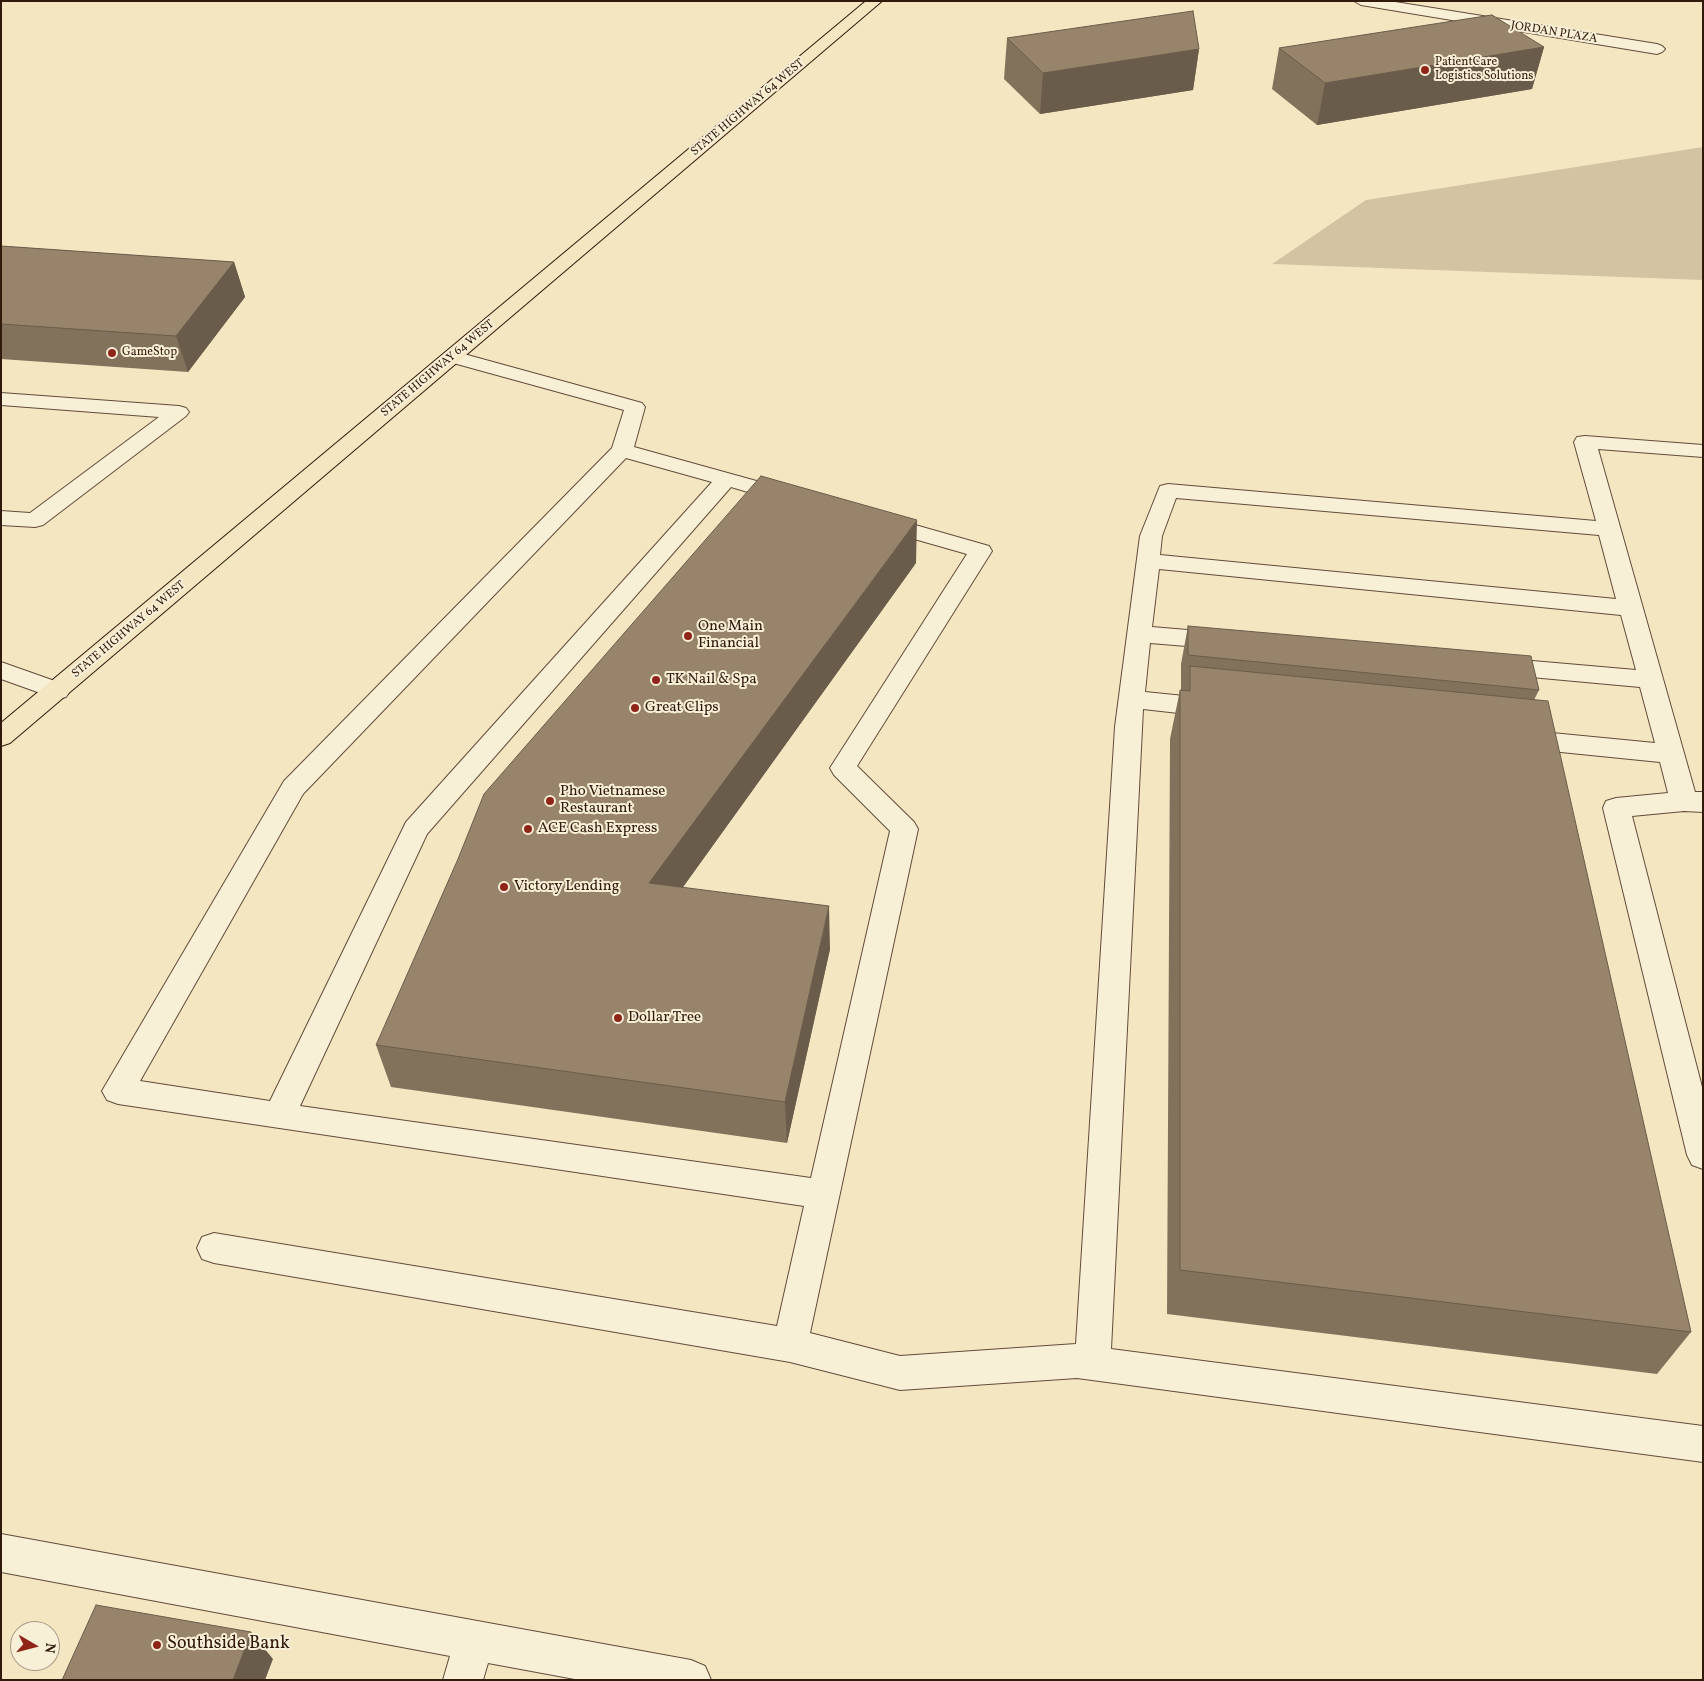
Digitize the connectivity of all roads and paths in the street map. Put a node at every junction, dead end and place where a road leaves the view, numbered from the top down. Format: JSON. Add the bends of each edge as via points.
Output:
{"nodes":[{"id":1,"x":875,"y":1,"type":"edge"},
{"id":2,"x":1361,"y":1,"type":"edge"},
{"id":3,"x":1657,"y":49,"type":"dead end"},
{"id":4,"x":453,"y":357,"type":"junction"},
{"id":5,"x":1,"y":399,"type":"edge"},
{"id":6,"x":622,"y":450,"type":"junction"},
{"id":7,"x":1703,"y":451,"type":"edge"},
{"id":8,"x":726,"y":479,"type":"junction"},
{"id":9,"x":811,"y":503,"type":"edge"},
{"id":10,"x":858,"y":516,"type":"edge"},
{"id":11,"x":1,"y":518,"type":"edge"},
{"id":12,"x":1608,"y":529,"type":"junction"},
{"id":13,"x":1148,"y":561,"type":"junction"},
{"id":14,"x":1631,"y":608,"type":"junction"},
{"id":15,"x":1139,"y":634,"type":"junction"},
{"id":16,"x":1247,"y":643,"type":"edge"},
{"id":17,"x":1474,"y":664,"type":"edge"},
{"id":18,"x":1,"y":670,"type":"edge"},
{"id":19,"x":1650,"y":680,"type":"junction"},
{"id":20,"x":57,"y":691,"type":"junction"},
{"id":21,"x":1131,"y":699,"type":"junction"},
{"id":22,"x":1239,"y":710,"type":"edge"},
{"id":23,"x":1494,"y":736,"type":"edge"},
{"id":24,"x":1,"y":737,"type":"edge"},
{"id":25,"x":1671,"y":754,"type":"junction"},
{"id":26,"x":1693,"y":802,"type":"edge"},
{"id":27,"x":1696,"y":1101,"type":"edge"},
{"id":28,"x":279,"y":1116,"type":"junction"},
{"id":29,"x":1703,"y":1155,"type":"edge"},
{"id":30,"x":824,"y":1194,"type":"junction"},
{"id":31,"x":214,"y":1248,"type":"dead end"},
{"id":32,"x":790,"y":1346,"type":"junction"},
{"id":33,"x":1094,"y":1363,"type":"junction"},
{"id":34,"x":1703,"y":1444,"type":"edge"},
{"id":35,"x":1,"y":1553,"type":"edge"},
{"id":36,"x":474,"y":1640,"type":"junction"},
{"id":37,"x":677,"y":1678,"type":"edge"},
{"id":38,"x":463,"y":1680,"type":"edge"}],
"edges":[{"from":1,"to":4,"type":"main road","name":"STATE HIGHWAY 64 WEST"},
{"from":2,"to":3,"type":"street","name":"JORDAN PLAZA"},
{"from":4,"to":6,"type":"street","via":[[635,407]]},
{"from":4,"to":20,"type":"main road","name":"STATE HIGHWAY 64 WEST"},
{"from":5,"to":11,"type":"street","via":[[179,412],[35,520]]},
{"from":6,"to":8,"type":"street"},
{"from":6,"to":28,"type":"street","via":[[292,788],[118,1091]]},
{"from":7,"to":12,"type":"street","via":[[1585,442]]},
{"from":8,"to":9,"type":"street"},
{"from":8,"to":28,"type":"street","via":[[416,829]]},
{"from":10,"to":30,"type":"street","via":[[981,551],[843,768],[904,830]]},
{"from":12,"to":13,"type":"street","via":[[1168,491],[1151,536]]},
{"from":12,"to":14,"type":"street"},
{"from":13,"to":14,"type":"street"},
{"from":13,"to":15,"type":"street"},
{"from":14,"to":19,"type":"street"},
{"from":15,"to":16,"type":"street"},
{"from":15,"to":21,"type":"street"},
{"from":17,"to":19,"type":"street"},
{"from":18,"to":20,"type":"street"},
{"from":19,"to":25,"type":"street"},
{"from":20,"to":24,"type":"main road","name":"STATE HIGHWAY 64 WEST"},
{"from":21,"to":22,"type":"street"},
{"from":21,"to":33,"type":"street"},
{"from":23,"to":25,"type":"street"},
{"from":25,"to":26,"type":"street"},
{"from":26,"to":27,"type":"street","via":[[1616,808]]},
{"from":27,"to":29,"type":"street"},
{"from":28,"to":30,"type":"street"},
{"from":30,"to":32,"type":"street"},
{"from":31,"to":32,"type":"street"},
{"from":32,"to":33,"type":"street","via":[[900,1373],[1077,1361]]},
{"from":33,"to":34,"type":"street"},
{"from":35,"to":36,"type":"street"},
{"from":36,"to":37,"type":"street"},
{"from":36,"to":38,"type":"street"}]}
